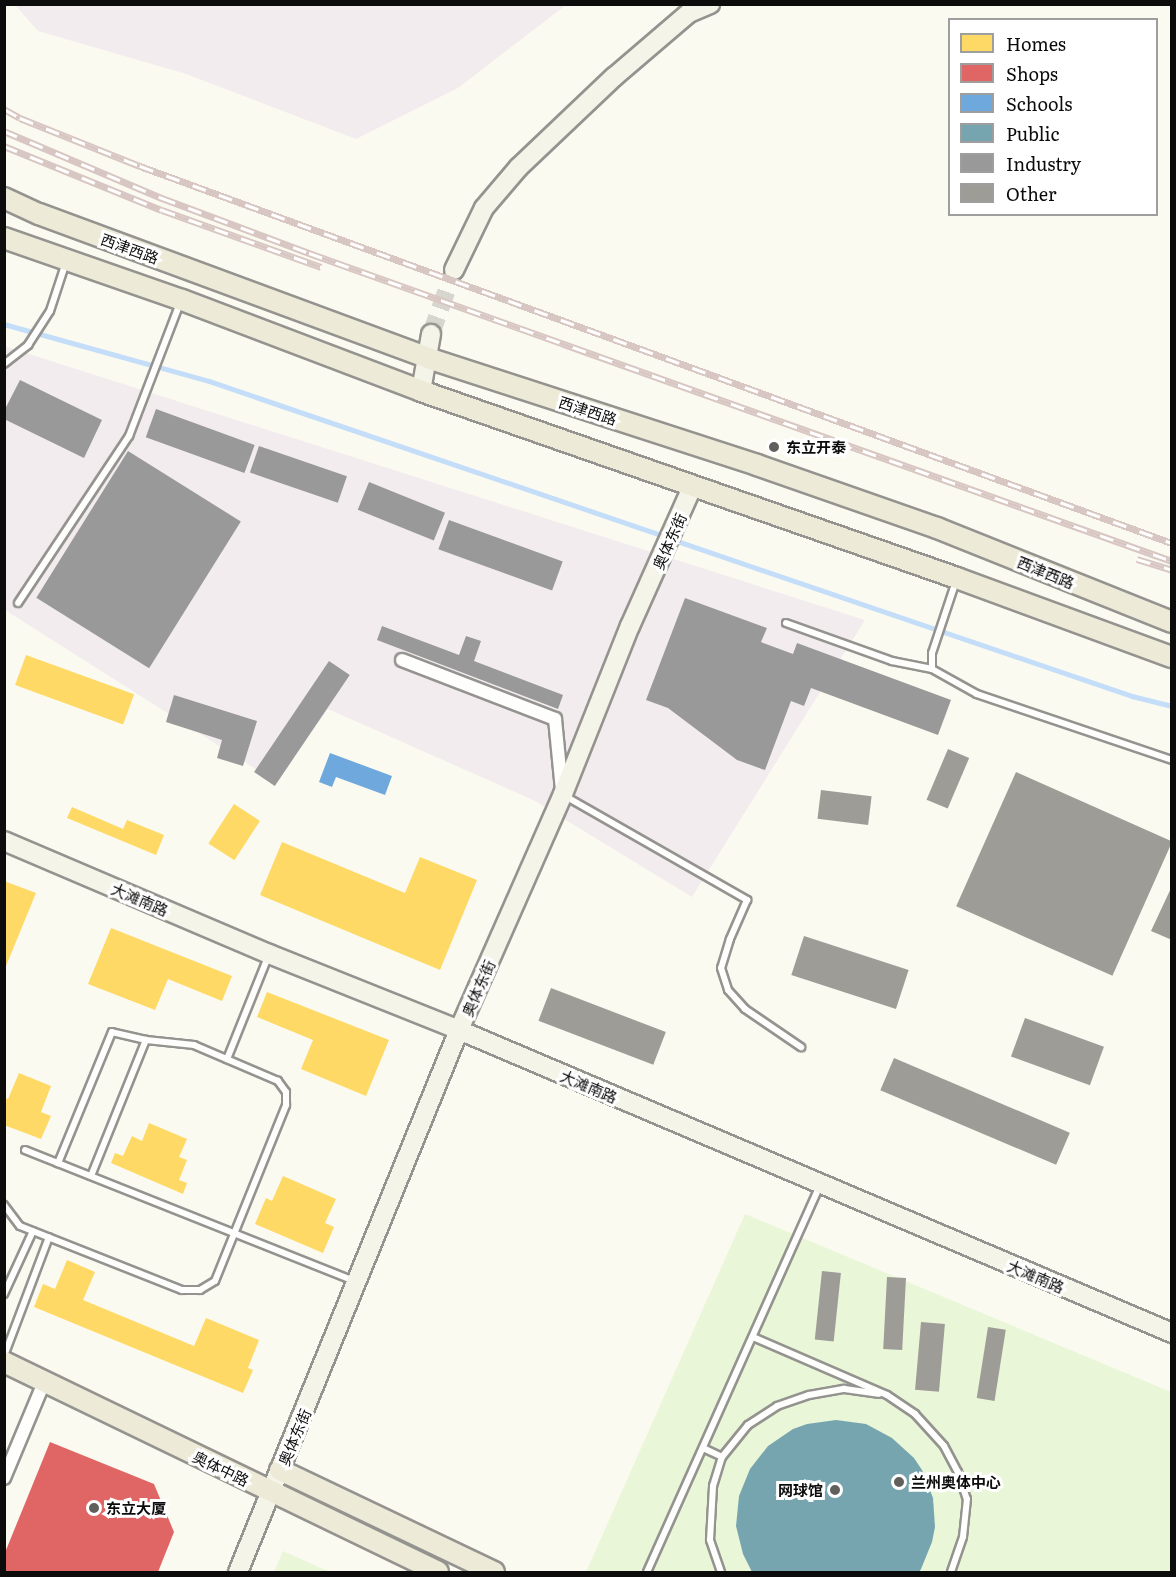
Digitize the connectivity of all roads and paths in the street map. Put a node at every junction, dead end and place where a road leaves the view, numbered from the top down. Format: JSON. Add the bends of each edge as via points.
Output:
{"nodes":[{"id":1,"x":710,"y":4,"type":"edge"},
{"id":2,"x":4,"y":198,"type":"edge"},
{"id":3,"x":4,"y":238,"type":"edge"},
{"id":4,"x":66,"y":260,"type":"junction"},
{"id":5,"x":454,"y":270,"type":"tunnel mouth"},
{"id":6,"x":182,"y":300,"type":"junction"},
{"id":7,"x":431,"y":334,"type":"tunnel mouth"},
{"id":8,"x":428,"y":358,"type":"junction"},
{"id":9,"x":4,"y":364,"type":"edge"},
{"id":10,"x":421,"y":391,"type":"junction"},
{"id":11,"x":693,"y":485,"type":"junction"},
{"id":12,"x":957,"y":578,"type":"junction"},
{"id":13,"x":18,"y":603,"type":"dead end"},
{"id":14,"x":1172,"y":622,"type":"edge"},
{"id":15,"x":786,"y":623,"type":"dead end"},
{"id":16,"x":1172,"y":657,"type":"edge"},
{"id":17,"x":402,"y":660,"type":"dead end"},
{"id":18,"x":932,"y":669,"type":"junction"},
{"id":19,"x":1172,"y":760,"type":"edge"},
{"id":20,"x":563,"y":794,"type":"junction"},
{"id":21,"x":4,"y":841,"type":"edge"},
{"id":22,"x":269,"y":954,"type":"junction"},
{"id":23,"x":459,"y":1030,"type":"junction"},
{"id":24,"x":146,"y":1040,"type":"junction"},
{"id":25,"x":801,"y":1047,"type":"dead end"},
{"id":26,"x":227,"y":1059,"type":"junction"},
{"id":27,"x":25,"y":1150,"type":"dead end"},
{"id":28,"x":58,"y":1163,"type":"junction"},
{"id":29,"x":91,"y":1176,"type":"junction"},
{"id":30,"x":820,"y":1185,"type":"junction"},
{"id":31,"x":4,"y":1205,"type":"edge"},
{"id":32,"x":33,"y":1231,"type":"junction"},
{"id":33,"x":235,"y":1233,"type":"junction"},
{"id":34,"x":49,"y":1237,"type":"junction"},
{"id":35,"x":359,"y":1282,"type":"junction"},
{"id":36,"x":4,"y":1294,"type":"edge"},
{"id":37,"x":1172,"y":1333,"type":"edge"},
{"id":38,"x":753,"y":1337,"type":"junction"},
{"id":39,"x":4,"y":1356,"type":"edge"},
{"id":40,"x":4,"y":1362,"type":"edge"},
{"id":41,"x":45,"y":1380,"type":"junction"},
{"id":42,"x":887,"y":1395,"type":"junction"},
{"id":43,"x":703,"y":1448,"type":"junction"},
{"id":44,"x":723,"y":1457,"type":"junction"},
{"id":45,"x":280,"y":1470,"type":"junction"},
{"id":46,"x":4,"y":1478,"type":"edge"},
{"id":47,"x":271,"y":1493,"type":"junction"},
{"id":48,"x":238,"y":1572,"type":"edge"},
{"id":49,"x":438,"y":1572,"type":"edge"},
{"id":50,"x":494,"y":1572,"type":"edge"},
{"id":51,"x":648,"y":1572,"type":"edge"},
{"id":52,"x":721,"y":1572,"type":"edge"},
{"id":53,"x":951,"y":1572,"type":"edge"}],
"edges":[{"from":1,"to":5,"type":"street","via":[[689,13],[614,77],[519,167],[484,208]]},
{"from":2,"to":8,"type":"main road","name":"西津西路"},
{"from":3,"to":4,"type":"main road"},
{"from":4,"to":6,"type":"main road"},
{"from":4,"to":9,"type":"lane","via":[[50,311],[32,339]]},
{"from":6,"to":10,"type":"main road"},
{"from":6,"to":13,"type":"lane","via":[[129,436]]},
{"from":7,"to":8,"type":"street"},
{"from":8,"to":10,"type":"street"},
{"from":8,"to":14,"type":"main road","name":"西津西路","via":[[937,528]]},
{"from":10,"to":11,"type":"main road"},
{"from":11,"to":12,"type":"main road"},
{"from":11,"to":20,"type":"street","name":"奥体东街","via":[[630,626]]},
{"from":12,"to":16,"type":"main road"},
{"from":12,"to":18,"type":"lane","via":[[935,644]]},
{"from":15,"to":18,"type":"lane","via":[[892,661]]},
{"from":17,"to":20,"type":"street","via":[[555,719]]},
{"from":18,"to":19,"type":"lane","via":[[987,698]]},
{"from":20,"to":23,"type":"street","name":"奥体东街"},
{"from":20,"to":25,"type":"lane","via":[[747,900],[721,968],[728,990],[745,1009]]},
{"from":21,"to":22,"type":"street","name":"大滩南路"},
{"from":22,"to":23,"type":"street","name":"大滩南路"},
{"from":22,"to":26,"type":"lane"},
{"from":23,"to":30,"type":"street","name":"大滩南路"},
{"from":23,"to":35,"type":"street","name":"奥体东街"},
{"from":24,"to":26,"type":"lane","via":[[194,1045]]},
{"from":24,"to":28,"type":"lane","via":[[112,1032]]},
{"from":24,"to":29,"type":"lane"},
{"from":26,"to":33,"type":"lane","via":[[278,1082],[287,1098]]},
{"from":27,"to":28,"type":"lane"},
{"from":28,"to":29,"type":"lane"},
{"from":29,"to":33,"type":"lane"},
{"from":30,"to":37,"type":"street","name":"大滩南路"},
{"from":30,"to":38,"type":"lane"},
{"from":31,"to":32,"type":"lane","via":[[20,1226]]},
{"from":32,"to":34,"type":"lane"},
{"from":32,"to":36,"type":"lane"},
{"from":33,"to":34,"type":"lane","via":[[215,1281],[191,1292]]},
{"from":33,"to":35,"type":"lane"},
{"from":34,"to":39,"type":"lane"},
{"from":35,"to":45,"type":"street","name":"奥体东街"},
{"from":38,"to":42,"type":"lane"},
{"from":38,"to":43,"type":"lane"},
{"from":40,"to":41,"type":"main road","name":"奥体中路"},
{"from":41,"to":46,"type":"street"},
{"from":41,"to":47,"type":"main road","name":"奥体中路"},
{"from":42,"to":44,"type":"lane","via":[[844,1389],[808,1395],[777,1406],[748,1425]]},
{"from":42,"to":53,"type":"lane","via":[[915,1414],[944,1446],[958,1472],[967,1499],[963,1537]]},
{"from":43,"to":44,"type":"lane"},
{"from":43,"to":51,"type":"lane"},
{"from":44,"to":52,"type":"lane","via":[[712,1486],[709,1510],[710,1540]]},
{"from":45,"to":47,"type":"street","name":"奥体东街"},
{"from":45,"to":50,"type":"main road"},
{"from":47,"to":48,"type":"street","name":"奥体东街"},
{"from":47,"to":49,"type":"main road","name":"奥体中路"}]}
